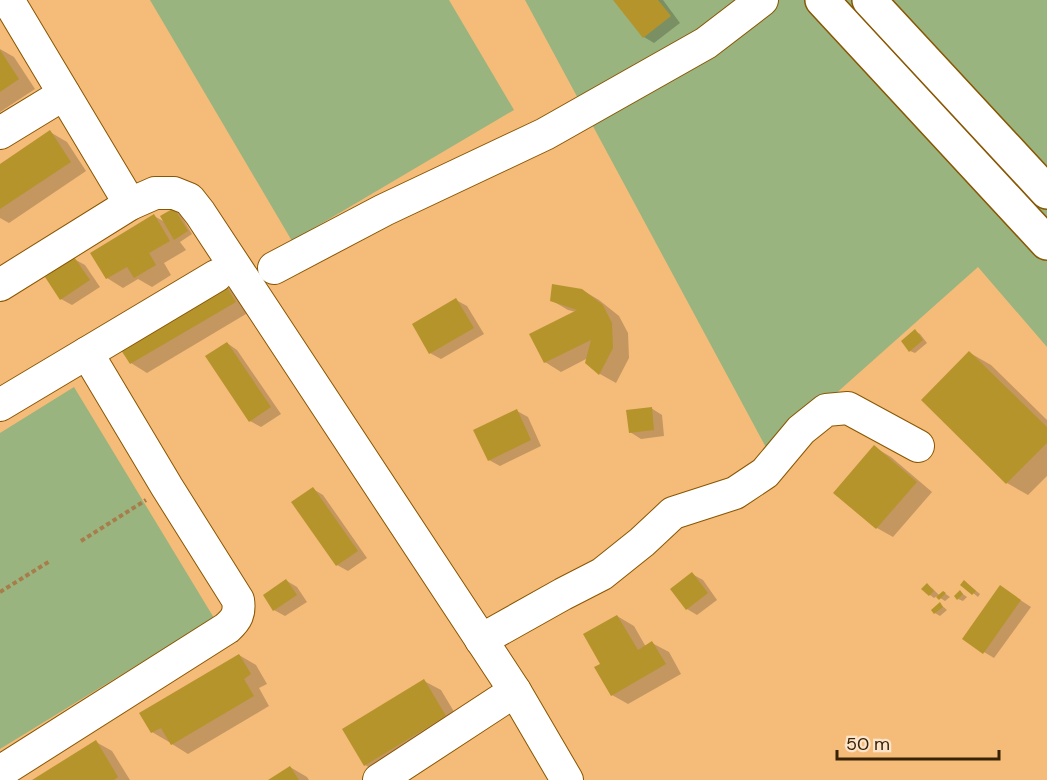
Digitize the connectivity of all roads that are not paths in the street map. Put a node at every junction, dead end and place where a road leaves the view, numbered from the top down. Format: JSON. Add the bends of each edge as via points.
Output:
{"nodes":[{"id":1,"x":8,"y":0,"type":"edge"},
{"id":2,"x":762,"y":0,"type":"edge"},
{"id":3,"x":822,"y":0,"type":"edge"},
{"id":4,"x":869,"y":0,"type":"edge"},
{"id":5,"x":64,"y":94,"type":"junction"},
{"id":6,"x":0,"y":133,"type":"edge"},
{"id":7,"x":1047,"y":192,"type":"edge"},
{"id":8,"x":129,"y":204,"type":"junction"},
{"id":9,"x":1047,"y":243,"type":"edge"},
{"id":10,"x":274,"y":268,"type":"dead end"},
{"id":11,"x":216,"y":276,"type":"dead end"},
{"id":12,"x":1,"y":281,"type":"edge"},
{"id":13,"x":87,"y":353,"type":"junction"},
{"id":14,"x":0,"y":405,"type":"edge"},
{"id":15,"x":918,"y":446,"type":"dead end"},
{"id":16,"x":482,"y":640,"type":"junction"},
{"id":17,"x":515,"y":691,"type":"junction"},
{"id":18,"x":0,"y":772,"type":"edge"},
{"id":19,"x":379,"y":780,"type":"edge"},
{"id":20,"x":567,"y":780,"type":"edge"}],
"edges":[{"from":1,"to":5,"type":"street"},
{"from":2,"to":10,"type":"street","via":[[706,44],[546,134],[384,210]]},
{"from":3,"to":9,"type":"highway"},
{"from":4,"to":7,"type":"highway"},
{"from":5,"to":6,"type":"street"},
{"from":5,"to":8,"type":"street"},
{"from":8,"to":12,"type":"street"},
{"from":8,"to":16,"type":"street","via":[[155,192],[189,199]]},
{"from":11,"to":13,"type":"street"},
{"from":13,"to":14,"type":"street"},
{"from":13,"to":18,"type":"street","via":[[238,600],[239,611],[227,627]]},
{"from":15,"to":16,"type":"street","via":[[848,408],[826,410],[801,430],[765,473],[735,493],[674,513],[602,574]]},
{"from":16,"to":17,"type":"street"},
{"from":17,"to":19,"type":"street"},
{"from":17,"to":20,"type":"street"}]}
